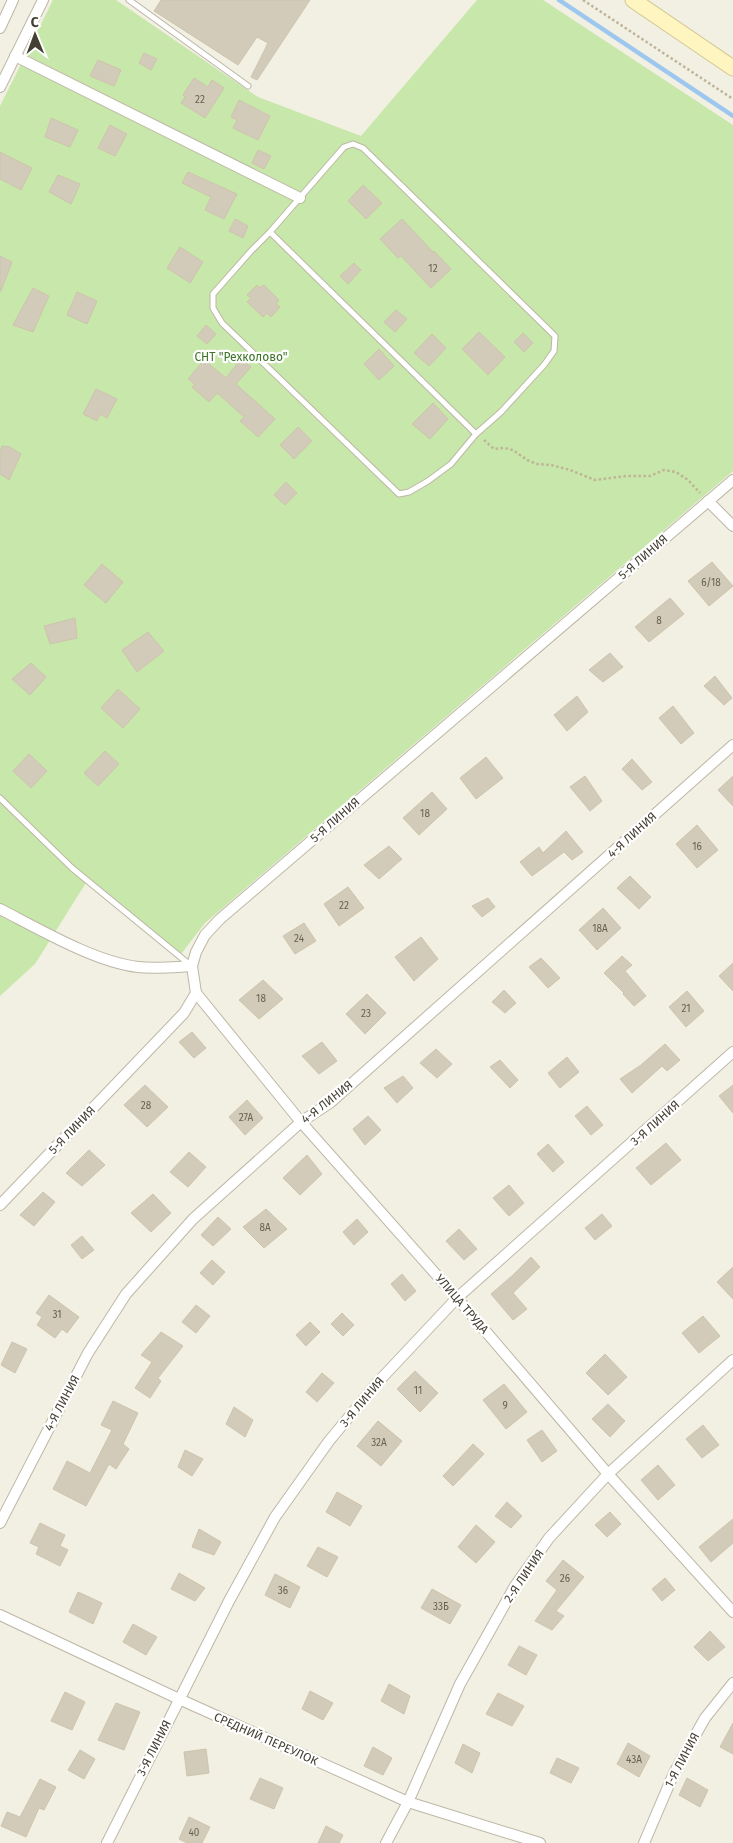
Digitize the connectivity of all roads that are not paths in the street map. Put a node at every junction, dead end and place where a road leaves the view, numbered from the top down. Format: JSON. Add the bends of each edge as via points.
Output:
{"nodes":[{"id":1,"x":13,"y":0,"type":"edge"},
{"id":2,"x":43,"y":0,"type":"edge"},
{"id":3,"x":129,"y":0,"type":"edge"},
{"id":4,"x":633,"y":0,"type":"edge"},
{"id":5,"x":0,"y":28,"type":"edge"},
{"id":6,"x":16,"y":56,"type":"junction"},
{"id":7,"x":733,"y":68,"type":"edge"},
{"id":8,"x":248,"y":86,"type":"dead end"},
{"id":9,"x":0,"y":87,"type":"edge"},
{"id":10,"x":300,"y":198,"type":"junction"},
{"id":11,"x":270,"y":232,"type":"junction"},
{"id":12,"x":476,"y":434,"type":"junction"},
{"id":13,"x":733,"y":480,"type":"edge"},
{"id":14,"x":708,"y":502,"type":"junction"},
{"id":15,"x":733,"y":526,"type":"edge"},
{"id":16,"x":733,"y":745,"type":"edge"},
{"id":17,"x":0,"y":798,"type":"edge"},
{"id":18,"x":0,"y":909,"type":"edge"},
{"id":19,"x":192,"y":966,"type":"junction"},
{"id":20,"x":196,"y":992,"type":"junction"},
{"id":21,"x":733,"y":1052,"type":"edge"},
{"id":22,"x":301,"y":1122,"type":"junction"},
{"id":23,"x":0,"y":1205,"type":"edge"},
{"id":24,"x":457,"y":1298,"type":"junction"},
{"id":25,"x":733,"y":1360,"type":"edge"},
{"id":26,"x":608,"y":1474,"type":"junction"},
{"id":27,"x":0,"y":1523,"type":"edge"},
{"id":28,"x":733,"y":1612,"type":"edge"},
{"id":29,"x":0,"y":1615,"type":"edge"},
{"id":30,"x":733,"y":1683,"type":"edge"},
{"id":31,"x":179,"y":1699,"type":"junction"},
{"id":32,"x":408,"y":1802,"type":"junction"},
{"id":33,"x":107,"y":1843,"type":"edge"},
{"id":34,"x":386,"y":1843,"type":"edge"},
{"id":35,"x":540,"y":1843,"type":"edge"},
{"id":36,"x":644,"y":1843,"type":"edge"}],
"edges":[{"from":1,"to":5,"type":"street"},
{"from":2,"to":6,"type":"street"},
{"from":3,"to":8,"type":"lane"},
{"from":4,"to":7,"type":"main road"},
{"from":6,"to":9,"type":"street"},
{"from":6,"to":10,"type":"street"},
{"from":10,"to":11,"type":"lane"},
{"from":10,"to":12,"type":"lane","via":[[344,147],[354,144],[363,148],[555,336],[554,351],[544,365]]},
{"from":11,"to":12,"type":"lane"},
{"from":11,"to":12,"type":"lane","via":[[213,294],[212,308],[229,330],[399,494],[409,492],[451,464]]},
{"from":13,"to":14,"type":"street","name":"5-Я ЛИНИЯ"},
{"from":14,"to":15,"type":"street"},
{"from":14,"to":19,"type":"street","name":"5-Я ЛИНИЯ","via":[[220,919],[205,935]]},
{"from":16,"to":22,"type":"street","name":"4-Я ЛИНИЯ","via":[[339,1095]]},
{"from":17,"to":19,"type":"lane","via":[[72,868]]},
{"from":18,"to":19,"type":"street","via":[[108,960],[138,967]]},
{"from":19,"to":20,"type":"street","name":"5-Я ЛИНИЯ"},
{"from":20,"to":22,"type":"street","name":"УЛИЦА ТРУДА"},
{"from":20,"to":23,"type":"street","name":"5-Я ЛИНИЯ","via":[[184,1013]]},
{"from":21,"to":24,"type":"street","name":"3-Я ЛИНИЯ"},
{"from":22,"to":24,"type":"street","name":"УЛИЦА ТРУДА"},
{"from":22,"to":27,"type":"street","name":"4-Я ЛИНИЯ","via":[[193,1219],[126,1294],[88,1353]]},
{"from":24,"to":26,"type":"street","name":"УЛИЦА ТРУДА"},
{"from":24,"to":31,"type":"street","name":"3-Я ЛИНИЯ","via":[[378,1382],[329,1441],[281,1509]]},
{"from":25,"to":26,"type":"street","name":"2-Я ЛИНИЯ"},
{"from":26,"to":28,"type":"street","name":"УЛИЦА ТРУДА"},
{"from":26,"to":32,"type":"street","name":"2-Я ЛИНИЯ","via":[[549,1538],[514,1586],[460,1684]]},
{"from":29,"to":31,"type":"street","name":"СРЕДНИЙ ПЕРЕУЛОК"},
{"from":30,"to":36,"type":"street","name":"1-Я ЛИНИЯ","via":[[705,1718],[674,1773]]},
{"from":31,"to":32,"type":"street","name":"СРЕДНИЙ ПЕРЕУЛОК"},
{"from":31,"to":33,"type":"street","name":"3-Я ЛИНИЯ"},
{"from":32,"to":34,"type":"street","name":"2-Я ЛИНИЯ"},
{"from":32,"to":35,"type":"street","name":"СРЕДНИЙ ПЕРЕУЛОК"}]}
